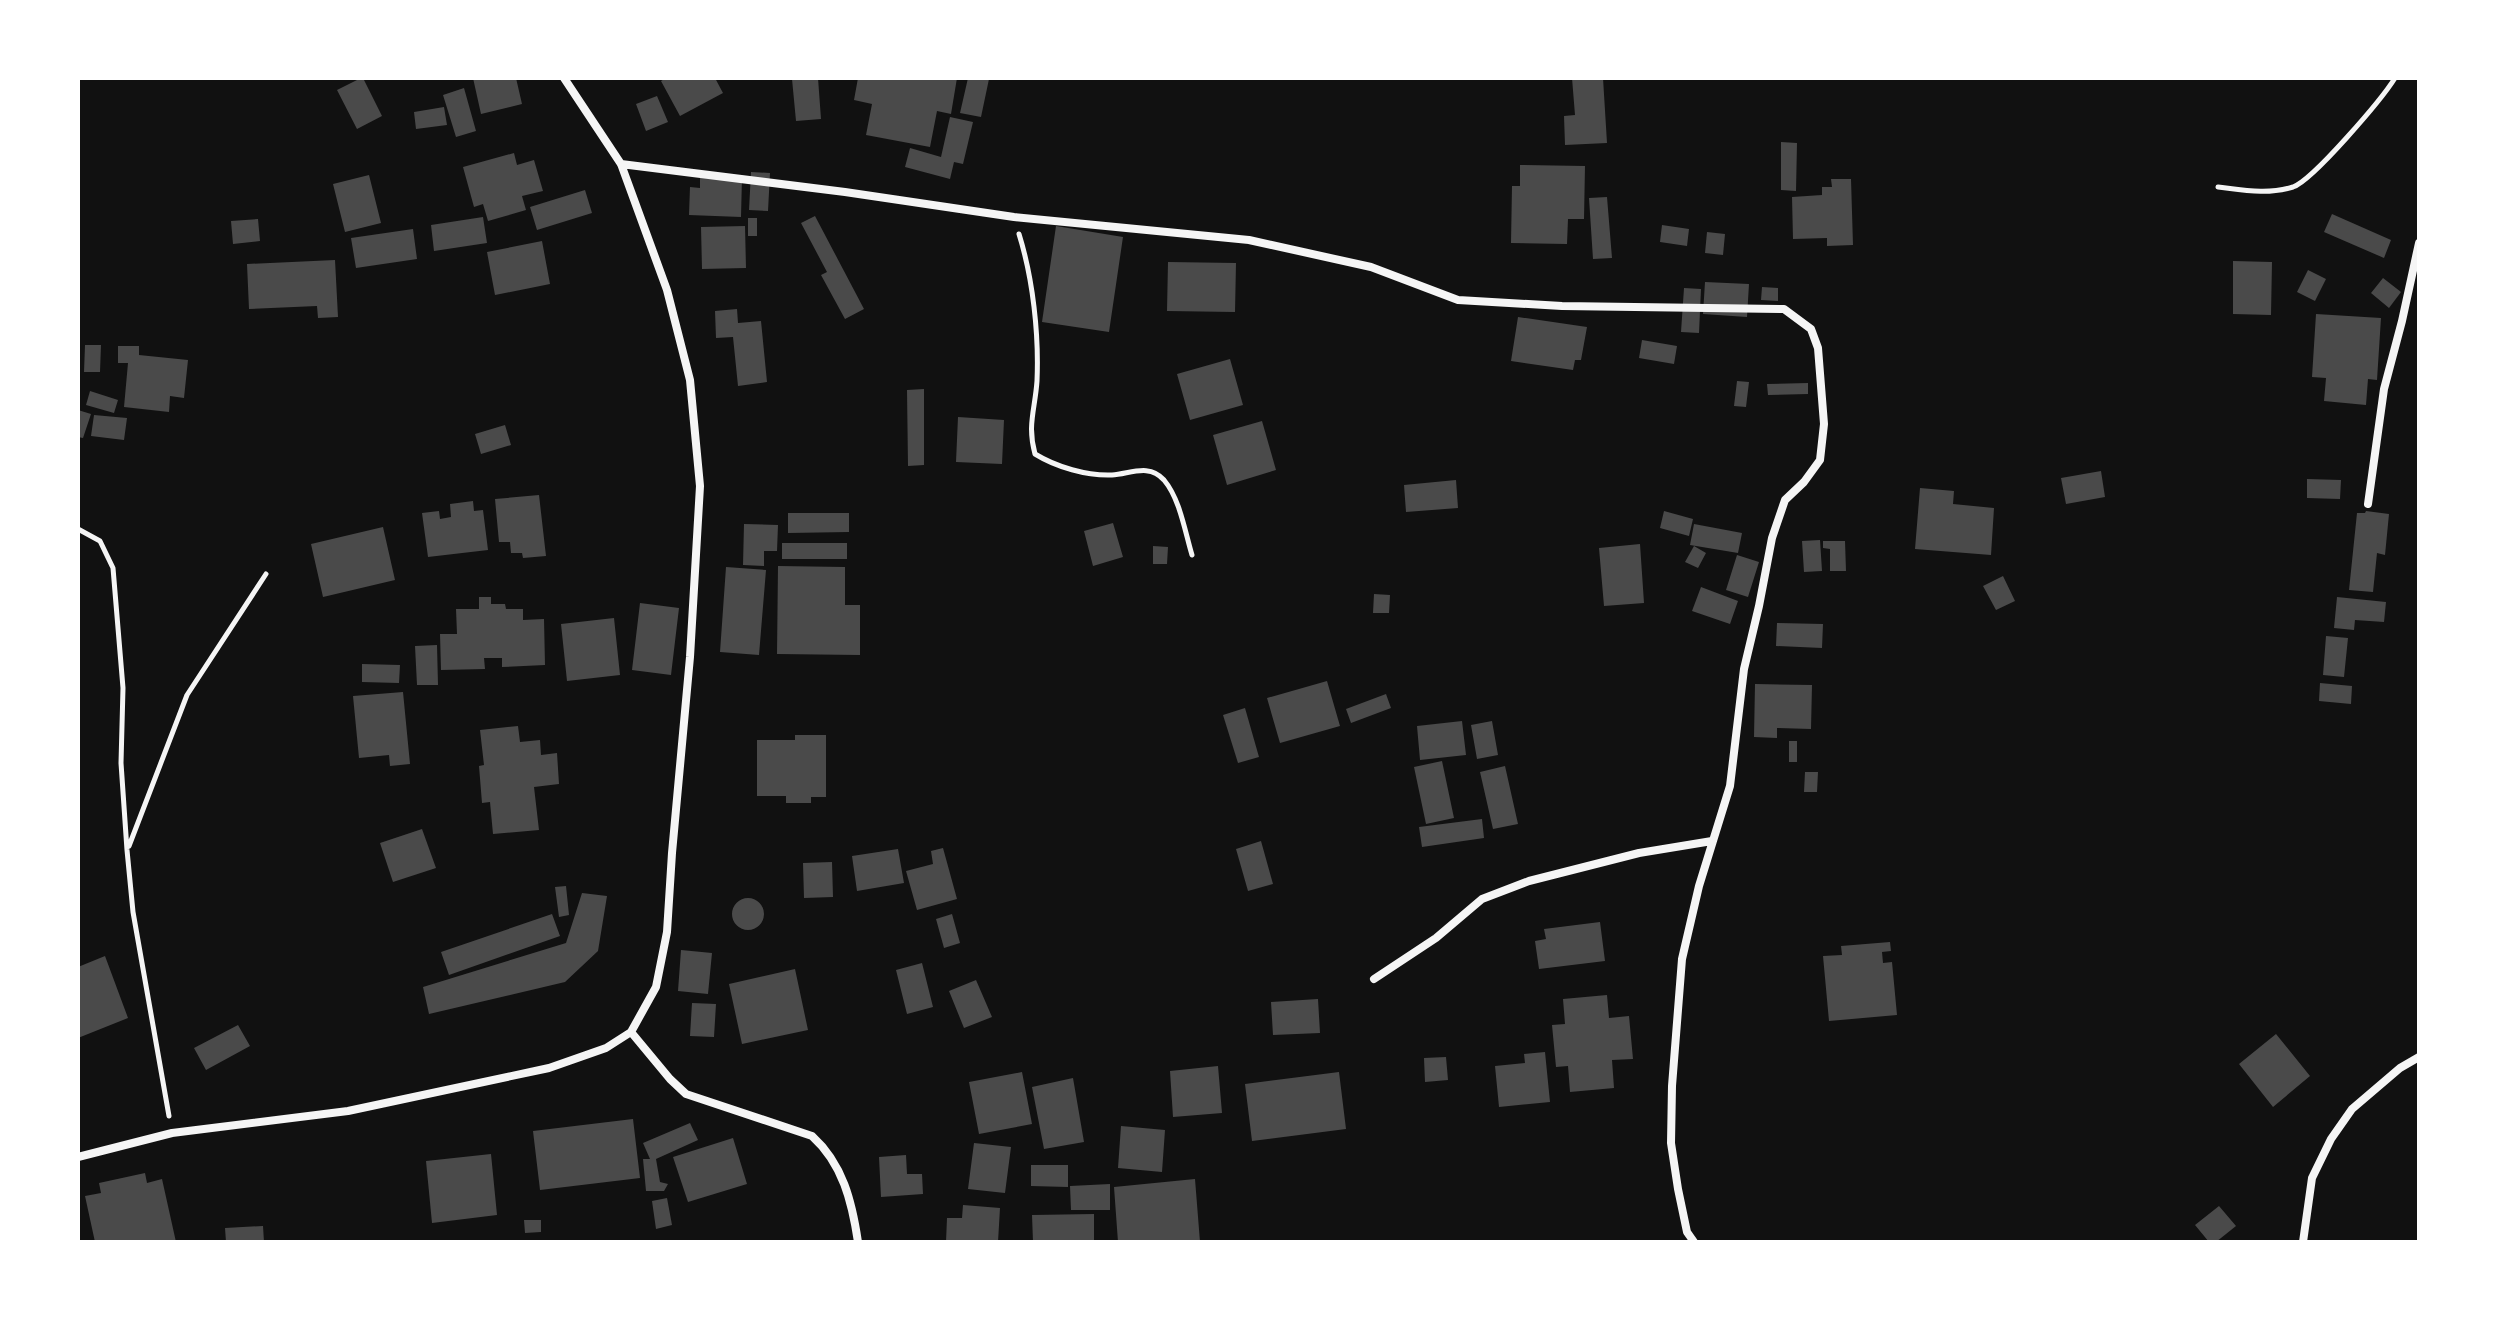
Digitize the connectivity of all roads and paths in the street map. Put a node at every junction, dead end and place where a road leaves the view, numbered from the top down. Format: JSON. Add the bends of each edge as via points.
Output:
{"nodes":[{"id":1,"x":564,"y":78,"type":"edge"},
{"id":2,"x":2395,"y":78,"type":"edge"},
{"id":3,"x":621,"y":164,"type":"junction"},
{"id":4,"x":2218,"y":187,"type":"dead end"},
{"id":5,"x":1014,"y":217,"type":"junction"},
{"id":6,"x":2419,"y":243,"type":"edge"},
{"id":7,"x":2368,"y":504,"type":"dead end"},
{"id":8,"x":78,"y":529,"type":"edge"},
{"id":9,"x":1192,"y":555,"type":"dead end"},
{"id":10,"x":266,"y":574,"type":"dead end"},
{"id":11,"x":1712,"y":841,"type":"junction"},
{"id":12,"x":127,"y":850,"type":"junction"},
{"id":13,"x":1374,"y":979,"type":"dead end"},
{"id":14,"x":631,"y":1032,"type":"junction"},
{"id":15,"x":2419,"y":1057,"type":"edge"},
{"id":16,"x":172,"y":1133,"type":"junction"},
{"id":17,"x":78,"y":1157,"type":"edge"},
{"id":18,"x":858,"y":1242,"type":"edge"},
{"id":19,"x":1694,"y":1242,"type":"edge"},
{"id":20,"x":2303,"y":1242,"type":"edge"}],
"edges":[{"from":1,"to":3,"type":"street"},
{"from":2,"to":4,"type":"path","via":[[2312,176],[2295,186],[2263,192]]},
{"from":3,"to":5,"type":"street"},
{"from":3,"to":14,"type":"street","via":[[667,290],[690,380],[700,486],[667,932],[656,987]]},
{"from":5,"to":9,"type":"path","via":[[1024,250],[1036,344],[1029,434],[1035,454],[1073,470],[1111,475],[1153,471],[1176,506]]},
{"from":5,"to":11,"type":"street","via":[[1249,240],[1371,267],[1458,300],[1784,309],[1811,329],[1818,348],[1824,424],[1820,460],[1785,500],[1772,538],[1744,669],[1730,786]]},
{"from":6,"to":7,"type":"street","via":[[2384,389]]},
{"from":8,"to":12,"type":"path","via":[[100,541],[113,568],[123,688]]},
{"from":10,"to":12,"type":"path","via":[[187,695]]},
{"from":11,"to":13,"type":"street","via":[[1639,853],[1529,881],[1482,899]]},
{"from":11,"to":19,"type":"street","via":[[1682,959],[1672,1086],[1671,1143],[1687,1232]]},
{"from":12,"to":16,"type":"path"},
{"from":14,"to":16,"type":"street","via":[[606,1048],[549,1068],[348,1111]]},
{"from":14,"to":18,"type":"street","via":[[686,1094],[812,1136],[827,1150],[843,1180]]},
{"from":15,"to":20,"type":"street","via":[[2352,1109],[2331,1139],[2312,1178]]},
{"from":16,"to":17,"type":"street"}]}
